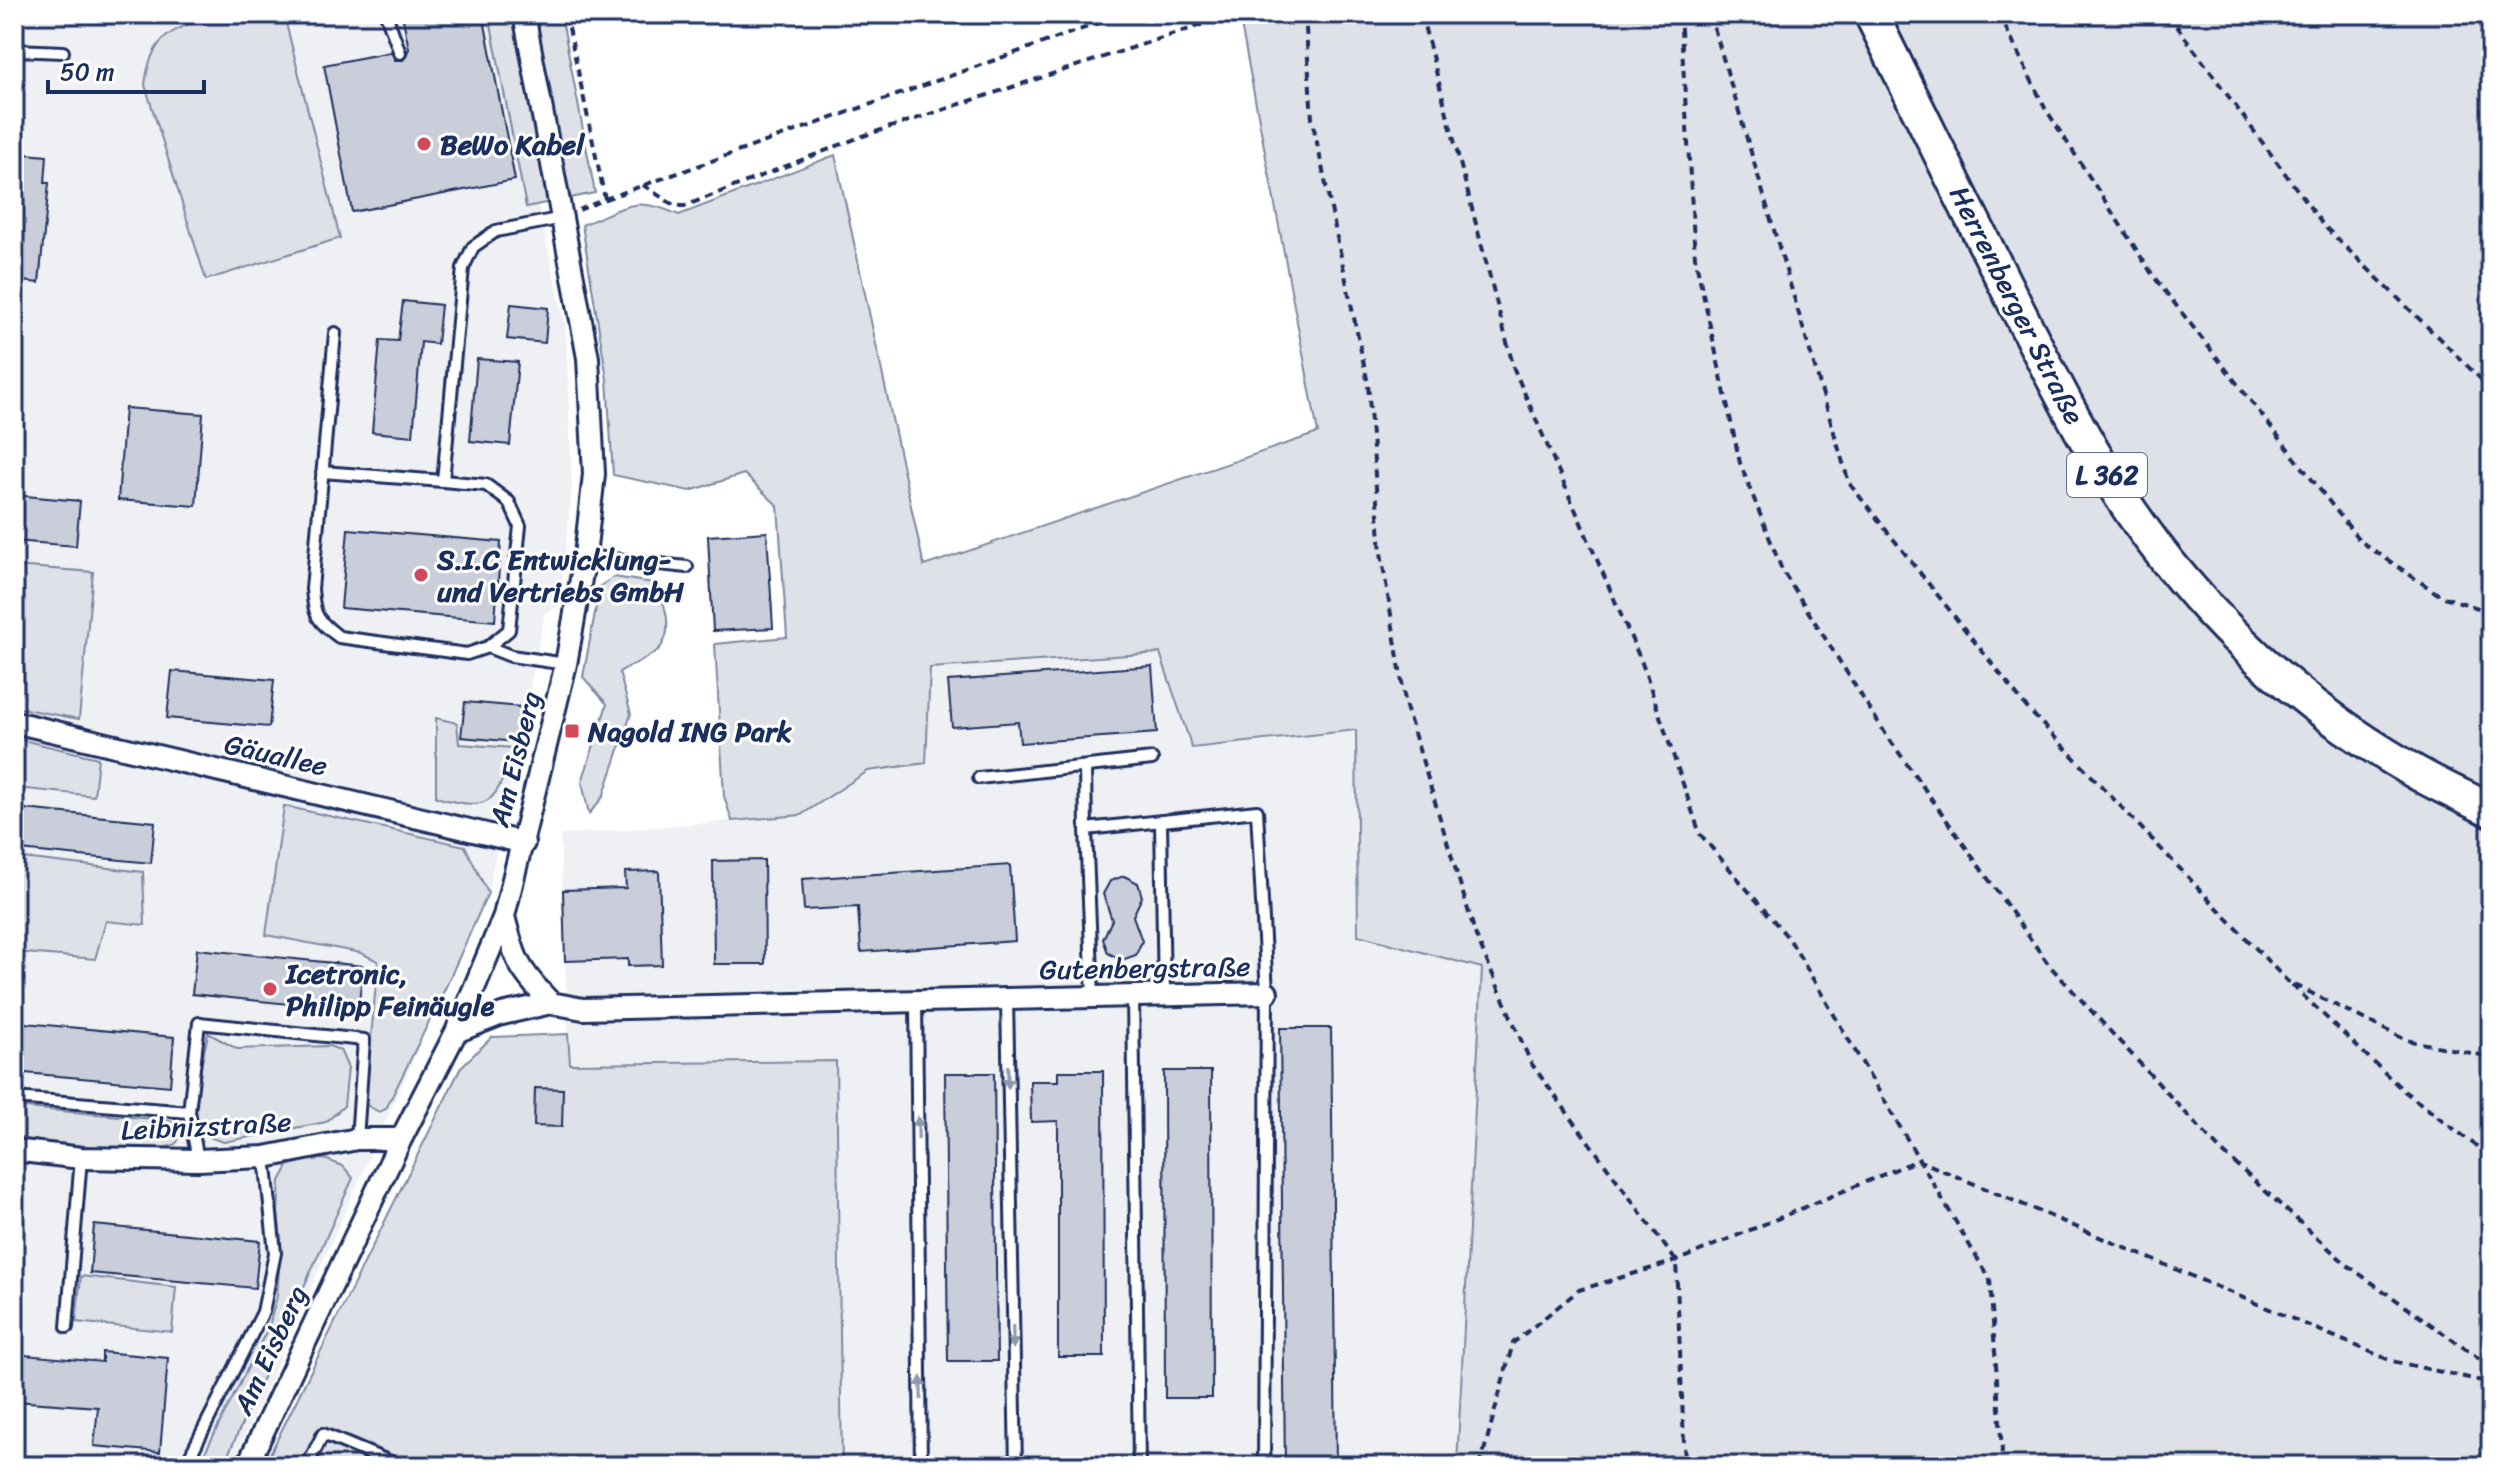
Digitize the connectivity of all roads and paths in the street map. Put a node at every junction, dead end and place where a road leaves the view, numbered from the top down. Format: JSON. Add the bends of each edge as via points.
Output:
{"nodes":[{"id":1,"x":386,"y":14,"type":"edge"},
{"id":2,"x":524,"y":14,"type":"edge"},
{"id":3,"x":566,"y":14,"type":"edge"},
{"id":4,"x":1124,"y":14,"type":"edge"},
{"id":5,"x":1305,"y":14,"type":"edge"},
{"id":6,"x":1421,"y":14,"type":"edge"},
{"id":7,"x":1680,"y":14,"type":"edge"},
{"id":8,"x":1710,"y":14,"type":"edge"},
{"id":9,"x":1871,"y":14,"type":"edge"},
{"id":10,"x":1999,"y":14,"type":"edge"},
{"id":11,"x":2168,"y":14,"type":"edge"},
{"id":12,"x":1232,"y":15,"type":"edge"},
{"id":13,"x":14,"y":50,"type":"edge"},
{"id":14,"x":63,"y":52,"type":"dead end"},
{"id":15,"x":400,"y":53,"type":"dead end"},
{"id":16,"x":643,"y":185,"type":"junction"},
{"id":17,"x":605,"y":199,"type":"junction"},
{"id":18,"x":563,"y":218,"type":"junction"},
{"id":19,"x":335,"y":333,"type":"dead end"},
{"id":20,"x":2491,"y":389,"type":"edge"},
{"id":21,"x":322,"y":472,"type":"junction"},
{"id":22,"x":443,"y":481,"type":"junction"},
{"id":23,"x":585,"y":556,"type":"junction"},
{"id":24,"x":687,"y":567,"type":"dead end"},
{"id":25,"x":2491,"y":612,"type":"edge"},
{"id":26,"x":488,"y":647,"type":"junction"},
{"id":27,"x":566,"y":664,"type":"junction"},
{"id":28,"x":14,"y":722,"type":"edge"},
{"id":29,"x":1152,"y":759,"type":"dead end"},
{"id":30,"x":1085,"y":767,"type":"junction"},
{"id":31,"x":979,"y":778,"type":"dead end"},
{"id":32,"x":2491,"y":810,"type":"edge"},
{"id":33,"x":1161,"y":821,"type":"junction"},
{"id":34,"x":1086,"y":829,"type":"junction"},
{"id":35,"x":524,"y":843,"type":"junction"},
{"id":36,"x":504,"y":916,"type":"junction"},
{"id":37,"x":2287,"y":981,"type":"junction"},
{"id":38,"x":1267,"y":993,"type":"junction"},
{"id":39,"x":1133,"y":996,"type":"junction"},
{"id":40,"x":1164,"y":996,"type":"junction"},
{"id":41,"x":1093,"y":997,"type":"junction"},
{"id":42,"x":1007,"y":999,"type":"junction"},
{"id":43,"x":916,"y":1001,"type":"junction"},
{"id":44,"x":551,"y":1003,"type":"junction"},
{"id":45,"x":456,"y":1032,"type":"junction"},
{"id":46,"x":2491,"y":1057,"type":"edge"},
{"id":47,"x":14,"y":1098,"type":"edge"},
{"id":48,"x":189,"y":1112,"type":"junction"},
{"id":49,"x":357,"y":1139,"type":"junction"},
{"id":50,"x":401,"y":1139,"type":"junction"},
{"id":51,"x":14,"y":1150,"type":"edge"},
{"id":52,"x":265,"y":1157,"type":"junction"},
{"id":53,"x":2491,"y":1157,"type":"edge"},
{"id":54,"x":81,"y":1158,"type":"junction"},
{"id":55,"x":198,"y":1160,"type":"junction"},
{"id":56,"x":1918,"y":1160,"type":"junction"},
{"id":57,"x":1676,"y":1261,"type":"junction"},
{"id":58,"x":67,"y":1327,"type":"dead end"},
{"id":59,"x":2491,"y":1367,"type":"edge"},
{"id":60,"x":2491,"y":1383,"type":"edge"},
{"id":61,"x":251,"y":1464,"type":"edge"},
{"id":62,"x":1480,"y":1464,"type":"edge"},
{"id":63,"x":185,"y":1466,"type":"edge"},
{"id":64,"x":307,"y":1466,"type":"edge"},
{"id":65,"x":400,"y":1466,"type":"edge"},
{"id":66,"x":921,"y":1466,"type":"edge"},
{"id":67,"x":1016,"y":1466,"type":"edge"},
{"id":68,"x":1139,"y":1466,"type":"edge"},
{"id":69,"x":1264,"y":1466,"type":"edge"},
{"id":70,"x":1685,"y":1466,"type":"edge"},
{"id":71,"x":2000,"y":1466,"type":"edge"}],
"edges":[{"from":1,"to":15,"type":"lane"},
{"from":2,"to":18,"type":"street","name":"Am Eisberg"},
{"from":3,"to":17,"type":"path"},
{"from":4,"to":16,"type":"path"},
{"from":5,"to":57,"type":"path","via":[[1312,119],[1368,384],[1381,553],[1406,707],[1476,936],[1531,1063]]},
{"from":6,"to":56,"type":"path","via":[[1514,369],[1642,663],[1700,834],[1790,940]]},
{"from":7,"to":59,"type":"path","via":[[1695,257],[1740,463],[1782,570],[1885,733],[2049,965],[2219,1149],[2347,1265]]},
{"from":8,"to":37,"type":"path","via":[[1849,483],[2027,708]]},
{"from":9,"to":32,"type":"main road","name":"Herrenberger Straße","number":"L 362","via":[[2070,413],[2130,513],[2182,580],[2279,676],[2331,718],[2388,756]]},
{"from":10,"to":25,"type":"path","via":[[2045,108],[2154,277],[2360,541],[2441,596]]},
{"from":11,"to":20,"type":"path","via":[[2323,225]]},
{"from":12,"to":16,"type":"path","via":[[860,137],[685,206],[675,206]]},
{"from":13,"to":14,"type":"lane"},
{"from":16,"to":17,"type":"path"},
{"from":17,"to":18,"type":"path"},
{"from":18,"to":22,"type":"lane","via":[[496,231],[473,247],[463,268]]},
{"from":18,"to":23,"type":"street","name":"Am Eisberg","via":[[588,358],[594,474]]},
{"from":19,"to":21,"type":"lane"},
{"from":21,"to":22,"type":"lane"},
{"from":21,"to":26,"type":"lane","via":[[312,589],[313,611],[324,626],[339,637],[467,654]]},
{"from":22,"to":26,"type":"lane","via":[[486,485],[509,502],[520,526],[509,630]]},
{"from":23,"to":24,"type":"lane"},
{"from":23,"to":27,"type":"street","name":"Am Eisberg"},
{"from":26,"to":27,"type":"lane"},
{"from":27,"to":35,"type":"street","name":"Am Eisberg"},
{"from":28,"to":35,"type":"street","name":"Gäuallee"},
{"from":29,"to":30,"type":"lane"},
{"from":30,"to":31,"type":"lane"},
{"from":30,"to":34,"type":"lane"},
{"from":33,"to":34,"type":"lane"},
{"from":33,"to":38,"type":"lane","via":[[1257,811]]},
{"from":33,"to":40,"type":"lane"},
{"from":34,"to":41,"type":"lane"},
{"from":35,"to":36,"type":"street","name":"Am Eisberg"},
{"from":36,"to":44,"type":"street","via":[[514,955]]},
{"from":36,"to":45,"type":"street","name":"Am Eisberg"},
{"from":37,"to":46,"type":"path","via":[[2406,1040]]},
{"from":37,"to":53,"type":"path","via":[[2404,1091]]},
{"from":38,"to":40,"type":"street","name":"Gutenbergstraße"},
{"from":38,"to":69,"type":"lane","name":"Gutenbergstraße"},
{"from":39,"to":40,"type":"street","name":"Gutenbergstraße"},
{"from":39,"to":41,"type":"street","name":"Gutenbergstraße"},
{"from":39,"to":68,"type":"lane"},
{"from":41,"to":42,"type":"street","name":"Gutenbergstraße"},
{"from":42,"to":43,"type":"street","name":"Gutenbergstraße"},
{"from":42,"to":67,"type":"lane","one_way":true},
{"from":43,"to":44,"type":"street","name":"Gutenbergstraße","via":[[583,1009]]},
{"from":66,"to":43,"type":"lane","one_way":true},
{"from":44,"to":45,"type":"street","name":"Gutenbergstraße"},
{"from":45,"to":50,"type":"street","name":"Am Eisberg"},
{"from":47,"to":48,"type":"lane"},
{"from":48,"to":49,"type":"lane","via":[[199,1023],[364,1040]]},
{"from":48,"to":55,"type":"lane"},
{"from":49,"to":50,"type":"street","name":"Leibnizstraße"},
{"from":49,"to":52,"type":"street","name":"Leibnizstraße"},
{"from":50,"to":61,"type":"street","name":"Am Eisberg"},
{"from":51,"to":54,"type":"street","name":"Leibnizstraße"},
{"from":52,"to":55,"type":"street","name":"Leibnizstraße"},
{"from":52,"to":63,"type":"lane","via":[[275,1253],[263,1312]]},
{"from":54,"to":55,"type":"street","name":"Leibnizstraße"},
{"from":54,"to":58,"type":"lane"},
{"from":56,"to":57,"type":"path"},
{"from":56,"to":60,"type":"path","via":[[2392,1361]]},
{"from":56,"to":71,"type":"path","via":[[1990,1280]]},
{"from":57,"to":62,"type":"path","via":[[1579,1290],[1513,1343]]},
{"from":57,"to":70,"type":"path"},
{"from":64,"to":65,"type":"lane","via":[[323,1434]]}]}
